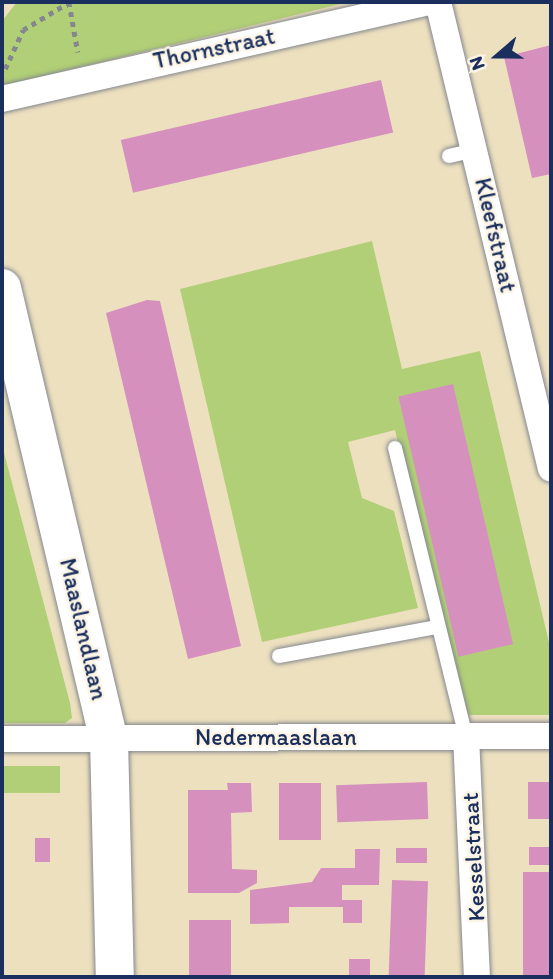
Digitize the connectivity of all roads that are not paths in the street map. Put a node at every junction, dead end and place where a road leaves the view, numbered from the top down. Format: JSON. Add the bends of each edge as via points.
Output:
{"nodes":[{"id":1,"x":428,"y":2,"type":"edge"},
{"id":2,"x":439,"y":2,"type":"edge"},
{"id":3,"x":2,"y":99,"type":"edge"},
{"id":4,"x":476,"y":150,"type":"junction"},
{"id":5,"x":449,"y":156,"type":"dead end"},
{"id":6,"x":2,"y":288,"type":"edge"},
{"id":7,"x":395,"y":448,"type":"dead end"},
{"id":8,"x":551,"y":468,"type":"edge"},
{"id":9,"x":437,"y":627,"type":"junction"},
{"id":10,"x":279,"y":656,"type":"dead end"},
{"id":11,"x":466,"y":736,"type":"junction"},
{"id":12,"x":551,"y":736,"type":"edge"},
{"id":13,"x":109,"y":738,"type":"junction"},
{"id":14,"x":2,"y":739,"type":"edge"},
{"id":15,"x":115,"y":977,"type":"edge"},
{"id":16,"x":477,"y":977,"type":"edge"}],
"edges":[{"from":1,"to":3,"type":"street","name":"Thornstraat"},
{"from":2,"to":4,"type":"street","name":"Kleefstraat"},
{"from":4,"to":5,"type":"lane"},
{"from":4,"to":8,"type":"street","name":"Kleefstraat"},
{"from":6,"to":13,"type":"street","name":"Maaslandlaan"},
{"from":7,"to":9,"type":"lane"},
{"from":9,"to":10,"type":"lane"},
{"from":9,"to":11,"type":"lane"},
{"from":11,"to":12,"type":"street","name":"Nedermaaslaan"},
{"from":11,"to":13,"type":"street","name":"Nedermaaslaan"},
{"from":11,"to":16,"type":"street","name":"Kesselstraat"},
{"from":13,"to":14,"type":"street","name":"Nedermaaslaan"},
{"from":13,"to":15,"type":"street","name":"Maaslandlaan"}]}
